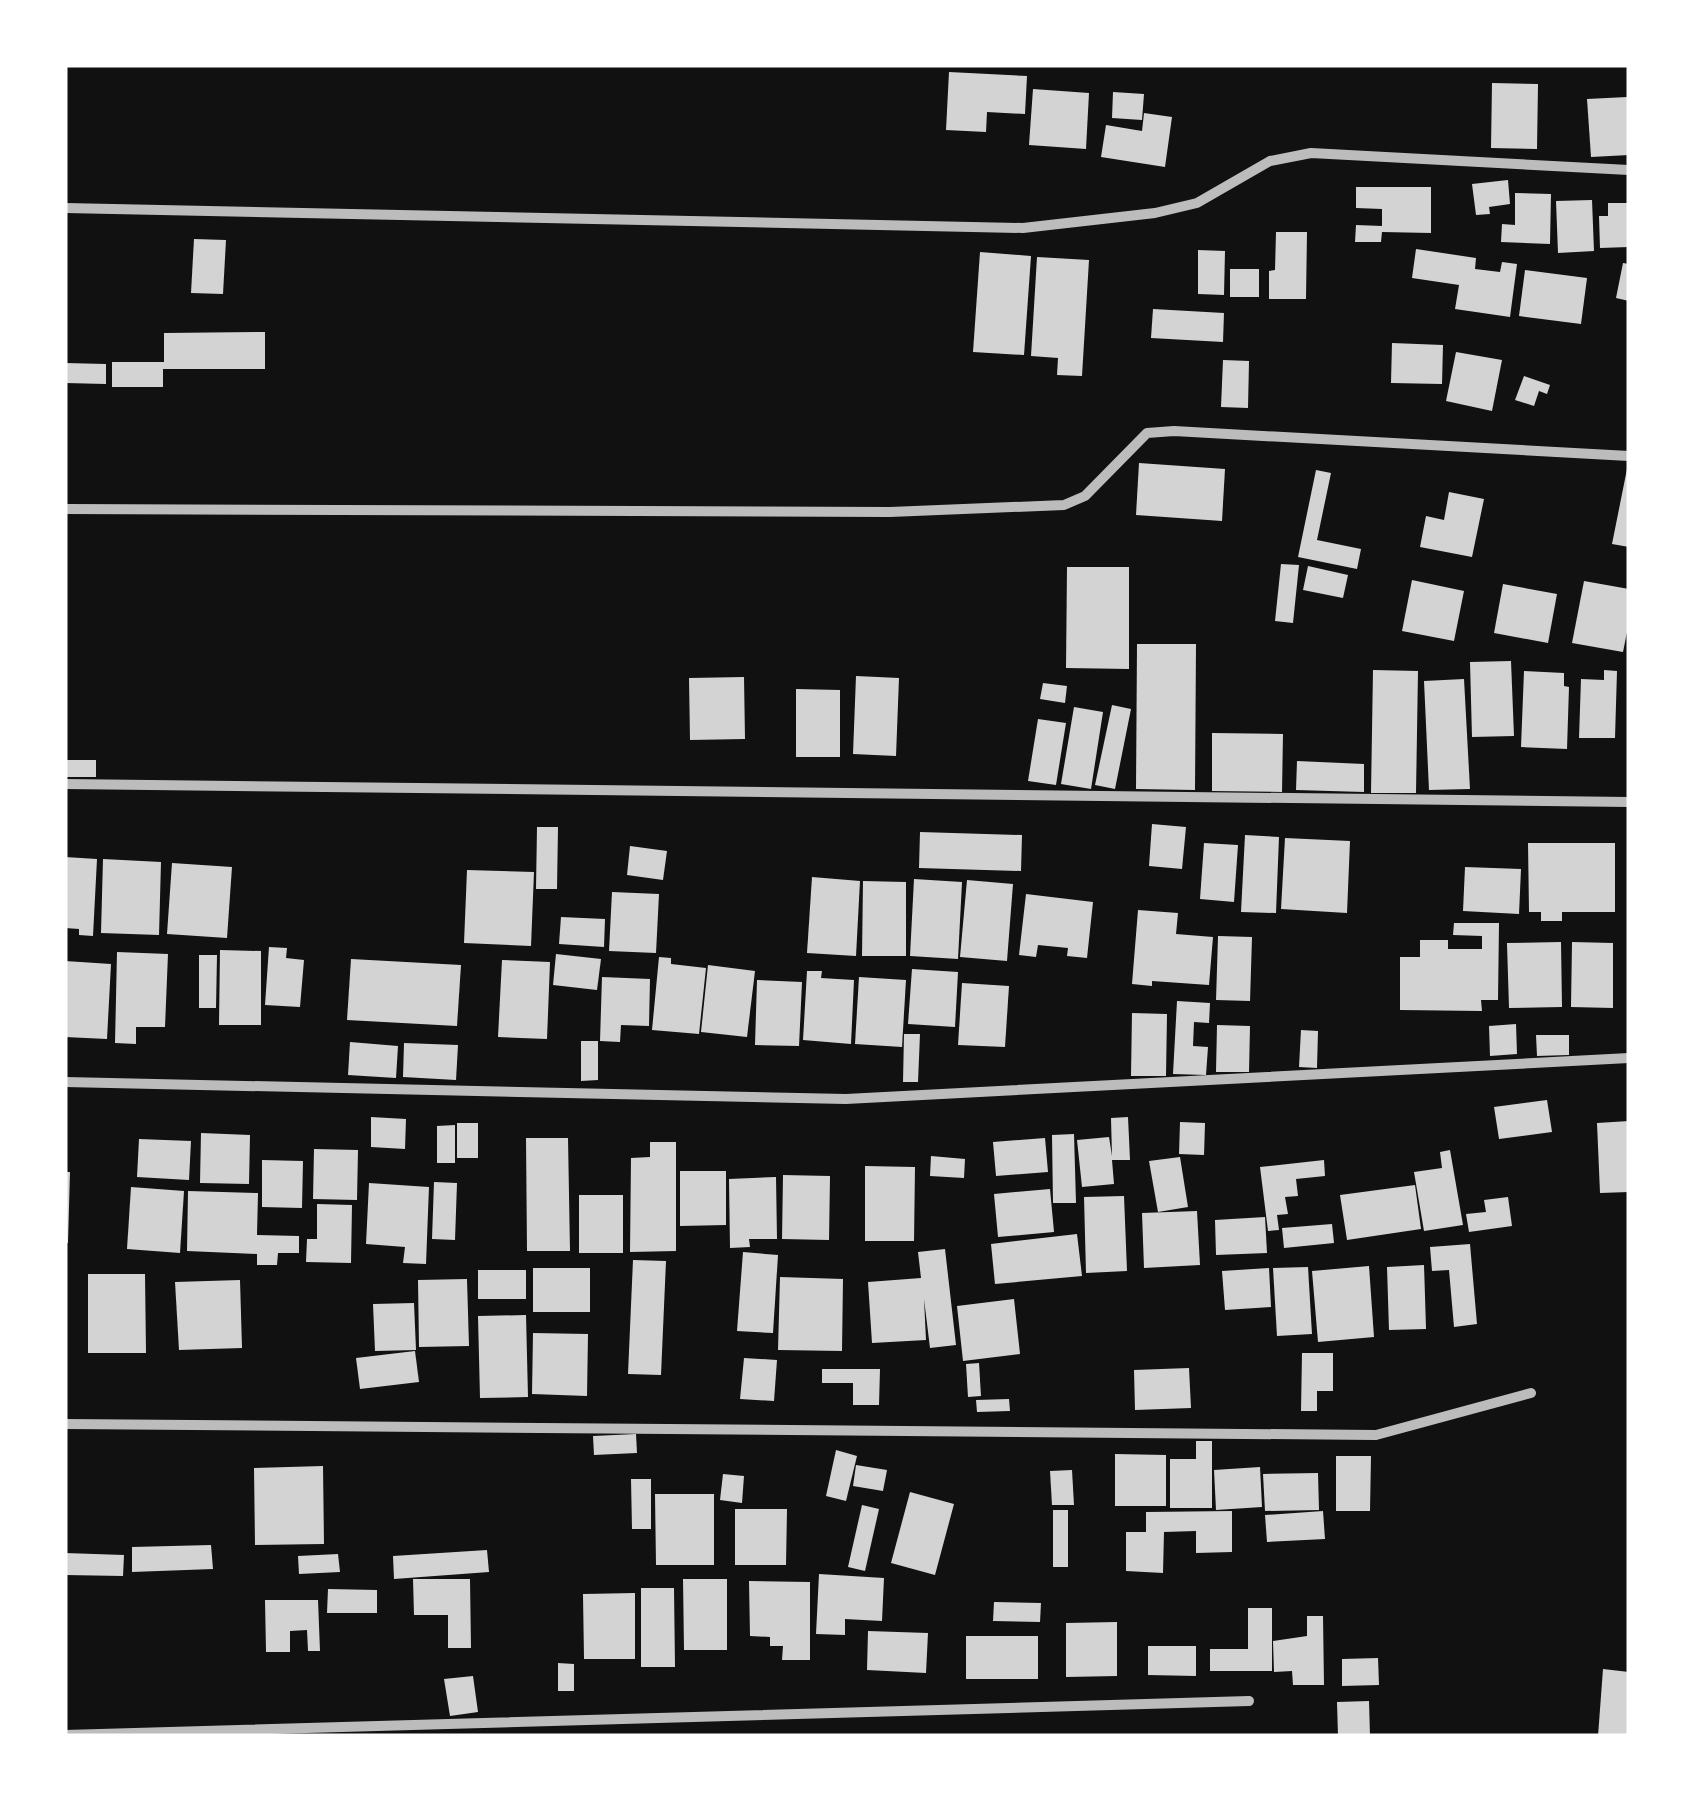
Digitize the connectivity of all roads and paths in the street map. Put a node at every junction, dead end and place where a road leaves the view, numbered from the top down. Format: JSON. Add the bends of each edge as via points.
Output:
{"nodes":[{"id":1,"x":1629,"y":170,"type":"edge"},
{"id":2,"x":65,"y":208,"type":"edge"},
{"id":3,"x":1629,"y":456,"type":"edge"},
{"id":4,"x":65,"y":509,"type":"edge"},
{"id":5,"x":65,"y":784,"type":"edge"},
{"id":6,"x":1629,"y":802,"type":"edge"},
{"id":7,"x":1629,"y":1058,"type":"edge"},
{"id":8,"x":65,"y":1082,"type":"edge"},
{"id":9,"x":1531,"y":1394,"type":"dead end"},
{"id":10,"x":65,"y":1424,"type":"edge"},
{"id":11,"x":1249,"y":1701,"type":"dead end"},
{"id":12,"x":65,"y":1735,"type":"edge"}],
"edges":[{"from":1,"to":2,"type":"street","via":[[1311,153],[1270,161],[1196,203],[1023,228]]},
{"from":3,"to":4,"type":"street","via":[[1174,430],[1147,433],[1086,496],[1064,504],[890,512]]},
{"from":5,"to":6,"type":"street"},
{"from":7,"to":8,"type":"street","via":[[846,1099]]},
{"from":9,"to":10,"type":"street","via":[[1376,1435]]},
{"from":11,"to":12,"type":"street"}]}
